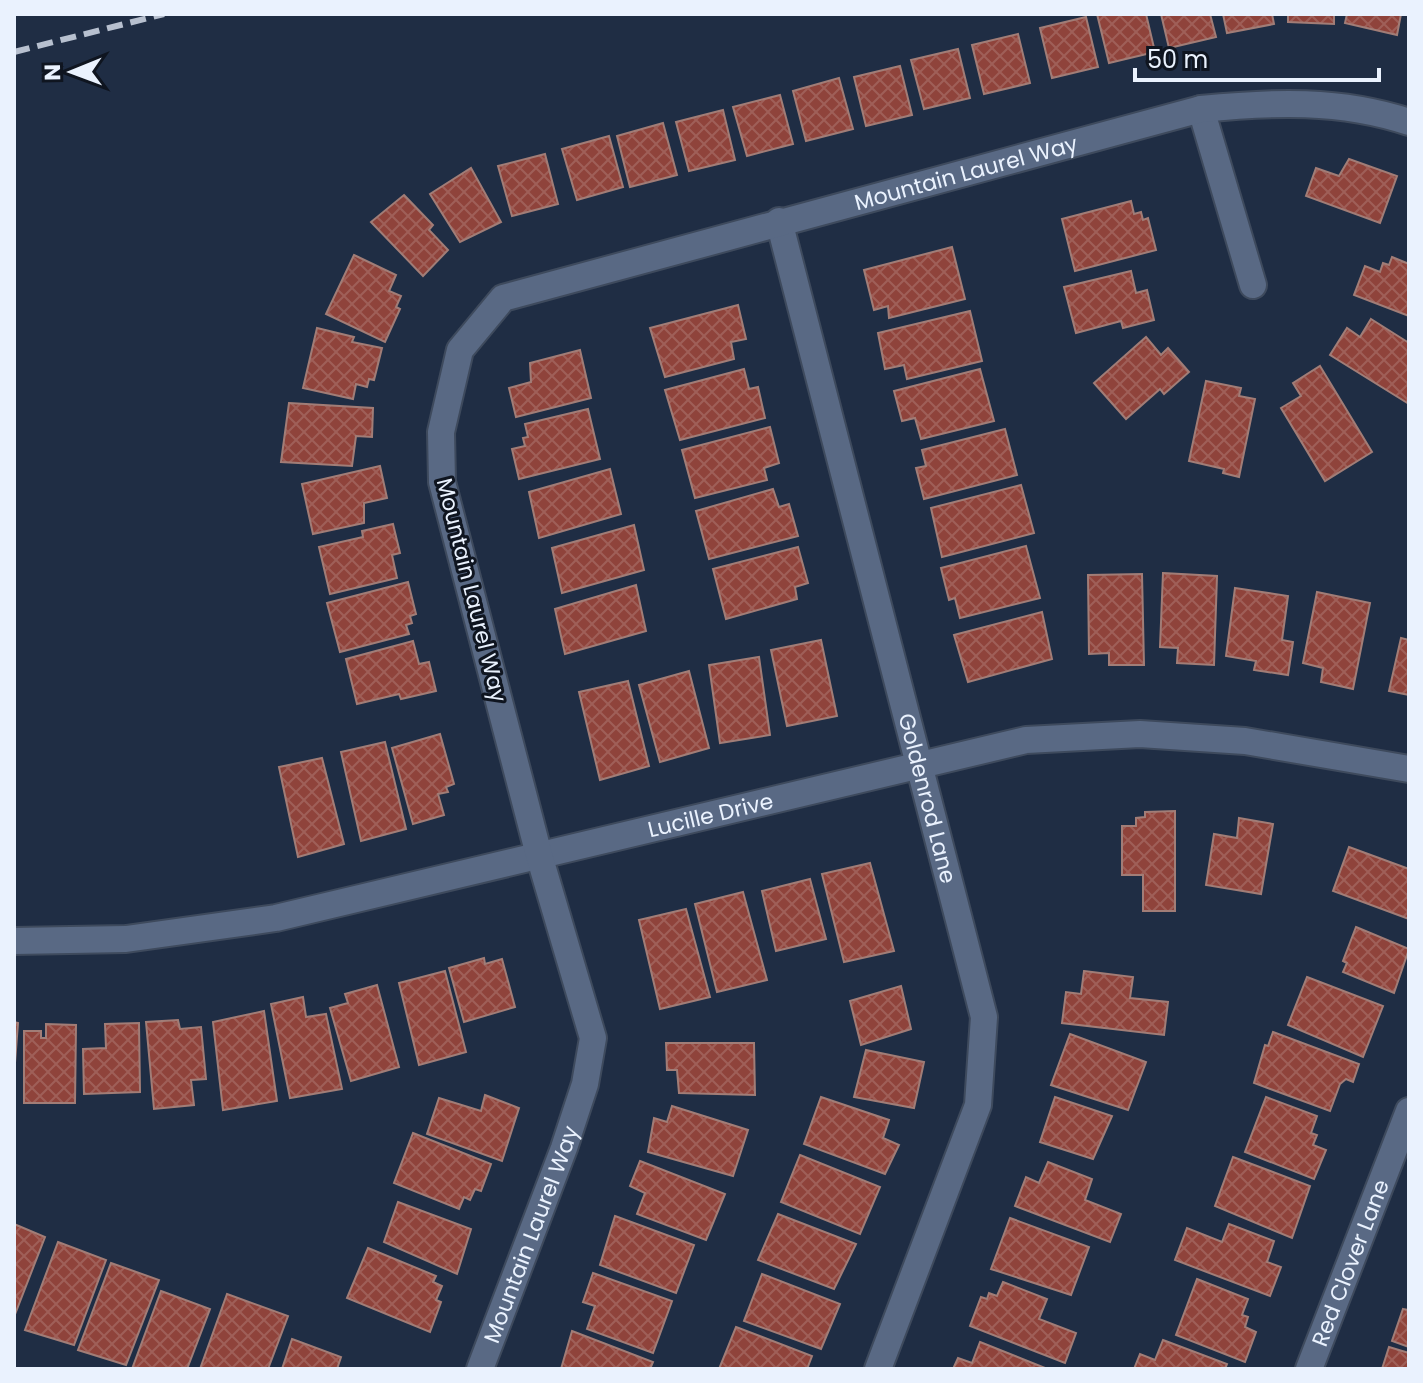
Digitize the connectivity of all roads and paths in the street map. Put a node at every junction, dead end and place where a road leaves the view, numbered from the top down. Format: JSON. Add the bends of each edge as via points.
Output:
{"nodes":[{"id":1,"x":1201,"y":109,"type":"junction"},
{"id":2,"x":1409,"y":122,"type":"edge"},
{"id":3,"x":779,"y":221,"type":"junction"},
{"id":4,"x":1253,"y":285,"type":"dead end"},
{"id":5,"x":920,"y":766,"type":"junction"},
{"id":6,"x":1409,"y":769,"type":"edge"},
{"id":7,"x":539,"y":855,"type":"junction"},
{"id":8,"x":14,"y":941,"type":"edge"},
{"id":9,"x":1409,"y":1111,"type":"edge"},
{"id":10,"x":480,"y":1369,"type":"edge"},
{"id":11,"x":878,"y":1369,"type":"edge"},
{"id":12,"x":1309,"y":1369,"type":"edge"}],
"edges":[{"from":1,"to":2,"type":"street","name":"Mountain Laurel Way","via":[[1284,101],[1371,109]]},
{"from":1,"to":3,"type":"street","name":"Mountain Laurel Way"},
{"from":1,"to":4,"type":"street"},
{"from":3,"to":5,"type":"street","name":"Goldenrod Lane"},
{"from":3,"to":7,"type":"street","name":"Mountain Laurel Way","via":[[503,298],[460,350],[441,432],[442,482]]},
{"from":5,"to":6,"type":"street","name":"Lucille Drive","via":[[1026,740],[1140,734],[1245,741]]},
{"from":5,"to":7,"type":"street","name":"Lucille Drive"},
{"from":5,"to":11,"type":"street","name":"Goldenrod Lane","via":[[984,1017],[978,1105]]},
{"from":7,"to":8,"type":"street","name":"Lucille Drive","via":[[276,918],[126,939]]},
{"from":7,"to":10,"type":"street","name":"Mountain Laurel Way","via":[[593,1038],[564,1148]]},
{"from":9,"to":12,"type":"street","name":"Red Clover Lane"}]}
